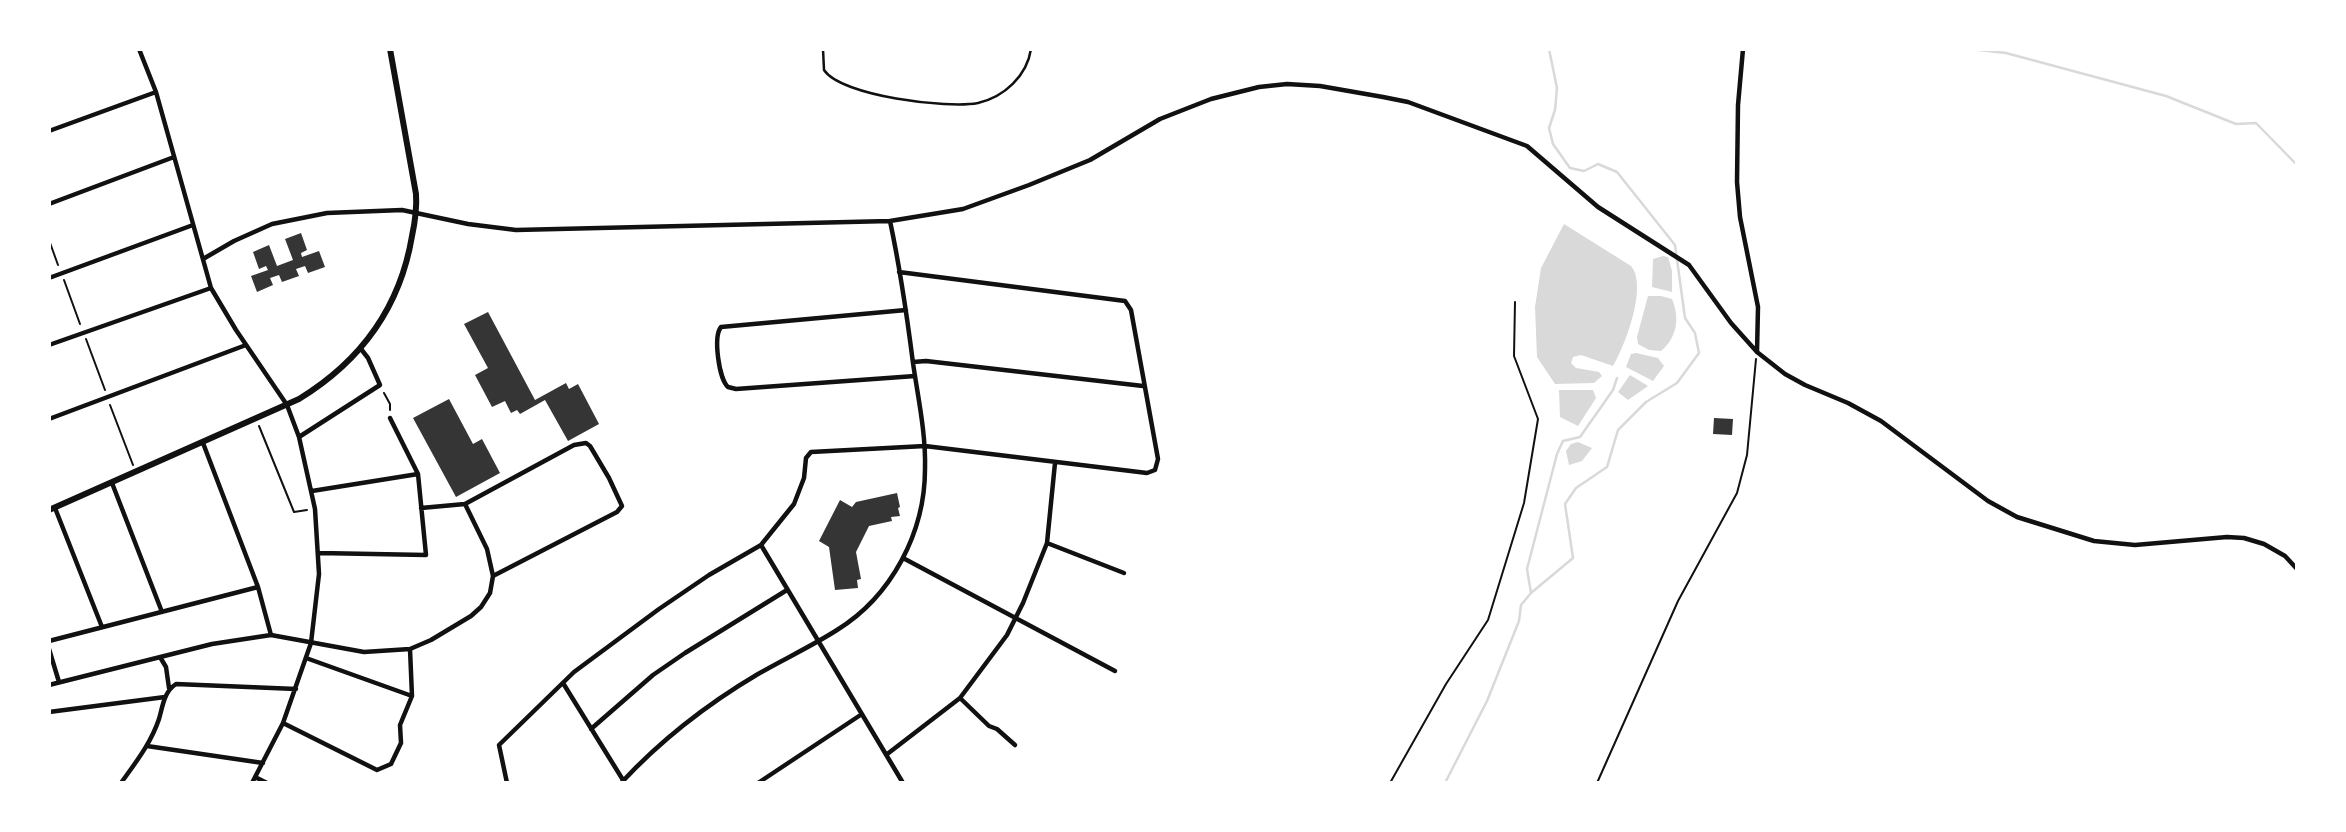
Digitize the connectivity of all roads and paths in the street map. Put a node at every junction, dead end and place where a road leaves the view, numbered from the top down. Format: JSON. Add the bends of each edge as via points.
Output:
{"nodes":[{"id":1,"x":139,"y":49,"type":"edge"},
{"id":2,"x":390,"y":49,"type":"edge"},
{"id":3,"x":823,"y":49,"type":"edge"},
{"id":4,"x":1031,"y":49,"type":"edge"},
{"id":5,"x":1743,"y":49,"type":"edge"},
{"id":6,"x":156,"y":92,"type":"junction"},
{"id":7,"x":49,"y":131,"type":"edge"},
{"id":8,"x":174,"y":157,"type":"junction"},
{"id":9,"x":49,"y":204,"type":"edge"},
{"id":10,"x":416,"y":214,"type":"junction"},
{"id":11,"x":890,"y":221,"type":"junction"},
{"id":12,"x":193,"y":225,"type":"junction"},
{"id":13,"x":49,"y":240,"type":"edge"},
{"id":14,"x":203,"y":259,"type":"junction"},
{"id":15,"x":899,"y":272,"type":"junction"},
{"id":16,"x":61,"y":273,"type":"junction"},
{"id":17,"x":49,"y":278,"type":"edge"},
{"id":18,"x":211,"y":288,"type":"junction"},
{"id":19,"x":1515,"y":302,"type":"dead end"},
{"id":20,"x":906,"y":310,"type":"junction"},
{"id":21,"x":83,"y":332,"type":"junction"},
{"id":22,"x":49,"y":345,"type":"edge"},
{"id":23,"x":246,"y":345,"type":"junction"},
{"id":24,"x":361,"y":349,"type":"junction"},
{"id":25,"x":1757,"y":352,"type":"junction"},
{"id":26,"x":913,"y":362,"type":"junction"},
{"id":27,"x":915,"y":376,"type":"junction"},
{"id":28,"x":380,"y":385,"type":"junction"},
{"id":29,"x":1143,"y":386,"type":"junction"},
{"id":30,"x":108,"y":398,"type":"junction"},
{"id":31,"x":287,"y":405,"type":"junction"},
{"id":32,"x":390,"y":418,"type":"joint"},
{"id":33,"x":49,"y":419,"type":"edge"},
{"id":34,"x":257,"y":419,"type":"junction"},
{"id":35,"x":299,"y":437,"type":"junction"},
{"id":36,"x":203,"y":443,"type":"junction"},
{"id":37,"x":925,"y":446,"type":"junction"},
{"id":38,"x":1055,"y":463,"type":"junction"},
{"id":39,"x":136,"y":473,"type":"junction"},
{"id":40,"x":418,"y":474,"type":"junction"},
{"id":41,"x":112,"y":483,"type":"junction"},
{"id":42,"x":312,"y":491,"type":"junction"},
{"id":43,"x":465,"y":504,"type":"junction"},
{"id":44,"x":421,"y":508,"type":"junction"},
{"id":45,"x":52,"y":509,"type":"edge"},
{"id":46,"x":315,"y":509,"type":"junction"},
{"id":47,"x":1047,"y":542,"type":"junction"},
{"id":48,"x":761,"y":545,"type":"junction"},
{"id":49,"x":319,"y":553,"type":"junction"},
{"id":50,"x":903,"y":558,"type":"junction"},
{"id":51,"x":2297,"y":569,"type":"edge"},
{"id":52,"x":1124,"y":572,"type":"dead end"},
{"id":53,"x":493,"y":576,"type":"junction"},
{"id":54,"x":258,"y":587,"type":"junction"},
{"id":55,"x":787,"y":590,"type":"junction"},
{"id":56,"x":162,"y":612,"type":"junction"},
{"id":57,"x":1016,"y":619,"type":"junction"},
{"id":58,"x":102,"y":627,"type":"junction"},
{"id":59,"x":271,"y":635,"type":"junction"},
{"id":60,"x":49,"y":641,"type":"edge"},
{"id":61,"x":818,"y":641,"type":"junction"},
{"id":62,"x":312,"y":643,"type":"junction"},
{"id":63,"x":49,"y":649,"type":"edge"},
{"id":64,"x":410,"y":649,"type":"junction"},
{"id":65,"x":160,"y":657,"type":"junction"},
{"id":66,"x":306,"y":658,"type":"junction"},
{"id":67,"x":1115,"y":671,"type":"dead end"},
{"id":68,"x":59,"y":682,"type":"junction"},
{"id":69,"x":563,"y":683,"type":"junction"},
{"id":70,"x":49,"y":685,"type":"edge"},
{"id":71,"x":169,"y":689,"type":"junction"},
{"id":72,"x":296,"y":689,"type":"junction"},
{"id":73,"x":412,"y":696,"type":"junction"},
{"id":74,"x":165,"y":697,"type":"junction"},
{"id":75,"x":960,"y":698,"type":"junction"},
{"id":76,"x":49,"y":712,"type":"edge"},
{"id":77,"x":862,"y":714,"type":"junction"},
{"id":78,"x":283,"y":723,"type":"junction"},
{"id":79,"x":591,"y":729,"type":"junction"},
{"id":80,"x":1015,"y":745,"type":"dead end"},
{"id":81,"x":148,"y":746,"type":"junction"},
{"id":82,"x":887,"y":755,"type":"junction"},
{"id":83,"x":263,"y":763,"type":"junction"},
{"id":84,"x":256,"y":777,"type":"junction"},
{"id":85,"x":622,"y":782,"type":"edge"},
{"id":86,"x":121,"y":783,"type":"edge"},
{"id":87,"x":253,"y":783,"type":"edge"},
{"id":88,"x":267,"y":783,"type":"edge"},
{"id":89,"x":507,"y":783,"type":"edge"},
{"id":90,"x":758,"y":783,"type":"edge"},
{"id":91,"x":903,"y":783,"type":"edge"},
{"id":92,"x":1390,"y":783,"type":"edge"},
{"id":93,"x":1597,"y":783,"type":"edge"}],
"edges":[{"from":1,"to":6,"type":"street"},
{"from":2,"to":10,"type":"street"},
{"from":3,"to":4,"type":"lane","via":[[824,70],[834,80],[894,99],[967,104],[1005,90],[1026,66]]},
{"from":5,"to":25,"type":"street","via":[[1737,182],[1758,307]]},
{"from":6,"to":7,"type":"street"},
{"from":6,"to":8,"type":"street"},
{"from":8,"to":9,"type":"street"},
{"from":8,"to":12,"type":"street"},
{"from":10,"to":11,"type":"street","via":[[516,230]]},
{"from":10,"to":14,"type":"street","via":[[402,210],[327,213],[272,224]]},
{"from":10,"to":24,"type":"street","via":[[401,285]]},
{"from":11,"to":15,"type":"street"},
{"from":11,"to":25,"type":"street","via":[[963,209],[1074,168],[1186,109],[1259,87],[1320,86],[1408,102],[1527,146],[1598,207],[1689,265]]},
{"from":12,"to":14,"type":"street"},
{"from":12,"to":16,"type":"street"},
{"from":13,"to":16,"type":"path"},
{"from":14,"to":18,"type":"street"},
{"from":15,"to":20,"type":"street"},
{"from":15,"to":29,"type":"street","via":[[1125,301]]},
{"from":16,"to":17,"type":"street"},
{"from":16,"to":21,"type":"path"},
{"from":18,"to":21,"type":"street"},
{"from":18,"to":23,"type":"street"},
{"from":19,"to":92,"type":"path","via":[[1514,356],[1538,419],[1524,503],[1488,620]]},
{"from":20,"to":26,"type":"street"},
{"from":20,"to":27,"type":"street","via":[[721,327],[716,335],[723,383],[736,389]]},
{"from":21,"to":22,"type":"street"},
{"from":21,"to":30,"type":"path"},
{"from":23,"to":30,"type":"street"},
{"from":23,"to":31,"type":"street"},
{"from":24,"to":28,"type":"street"},
{"from":24,"to":31,"type":"street","via":[[316,389]]},
{"from":25,"to":51,"type":"street","via":[[1785,374],[1881,421],[1988,501],[2017,517],[2094,541],[2135,545],[2244,538],[2285,556]]},
{"from":25,"to":93,"type":"path","via":[[1747,455],[1737,493],[1678,601]]},
{"from":26,"to":27,"type":"street"},
{"from":26,"to":29,"type":"street"},
{"from":27,"to":37,"type":"street"},
{"from":28,"to":32,"type":"path","via":[[390,404]]},
{"from":28,"to":35,"type":"street"},
{"from":29,"to":38,"type":"street","via":[[1158,464],[1155,470],[1147,473]]},
{"from":30,"to":33,"type":"street"},
{"from":30,"to":39,"type":"path"},
{"from":31,"to":34,"type":"street"},
{"from":31,"to":35,"type":"street"},
{"from":32,"to":40,"type":"street"},
{"from":34,"to":36,"type":"street"},
{"from":34,"to":46,"type":"path","via":[[294,512]]},
{"from":35,"to":42,"type":"street"},
{"from":36,"to":39,"type":"street"},
{"from":36,"to":54,"type":"street"},
{"from":37,"to":38,"type":"street"},
{"from":37,"to":48,"type":"street","via":[[811,452],[794,504]]},
{"from":37,"to":50,"type":"street","via":[[922,505]]},
{"from":38,"to":47,"type":"street"},
{"from":39,"to":41,"type":"street"},
{"from":40,"to":42,"type":"street"},
{"from":40,"to":44,"type":"street"},
{"from":41,"to":45,"type":"street"},
{"from":41,"to":56,"type":"street"},
{"from":42,"to":46,"type":"street"},
{"from":43,"to":44,"type":"street"},
{"from":43,"to":53,"type":"street","via":[[488,549]]},
{"from":43,"to":53,"type":"street","via":[[574,445],[586,443],[619,497],[622,506],[617,512]]},
{"from":44,"to":49,"type":"street","via":[[426,555]]},
{"from":45,"to":58,"type":"street"},
{"from":46,"to":49,"type":"street"},
{"from":47,"to":52,"type":"street"},
{"from":47,"to":57,"type":"street"},
{"from":48,"to":55,"type":"street"},
{"from":48,"to":69,"type":"street","via":[[659,609]]},
{"from":49,"to":62,"type":"street"},
{"from":50,"to":57,"type":"street"},
{"from":50,"to":61,"type":"street","via":[[863,611]]},
{"from":53,"to":64,"type":"street","via":[[490,593],[471,616]]},
{"from":54,"to":56,"type":"street"},
{"from":54,"to":59,"type":"street"},
{"from":55,"to":61,"type":"street"},
{"from":55,"to":79,"type":"street","via":[[674,660]]},
{"from":56,"to":58,"type":"street"},
{"from":57,"to":67,"type":"street"},
{"from":57,"to":75,"type":"street"},
{"from":58,"to":60,"type":"street"},
{"from":59,"to":62,"type":"street"},
{"from":59,"to":65,"type":"street"},
{"from":61,"to":77,"type":"street"},
{"from":61,"to":85,"type":"street","via":[[715,703]]},
{"from":62,"to":64,"type":"street","via":[[364,652]]},
{"from":62,"to":66,"type":"street"},
{"from":63,"to":68,"type":"street"},
{"from":64,"to":73,"type":"street"},
{"from":65,"to":68,"type":"street"},
{"from":65,"to":71,"type":"street"},
{"from":66,"to":72,"type":"street"},
{"from":66,"to":73,"type":"street"},
{"from":68,"to":70,"type":"street"},
{"from":69,"to":79,"type":"street"},
{"from":69,"to":89,"type":"street","via":[[499,745]]},
{"from":71,"to":72,"type":"street","via":[[182,683]]},
{"from":71,"to":74,"type":"street"},
{"from":72,"to":78,"type":"street"},
{"from":73,"to":78,"type":"street","via":[[400,725],[401,743],[391,764],[377,770]]},
{"from":74,"to":76,"type":"street"},
{"from":74,"to":81,"type":"street"},
{"from":75,"to":80,"type":"street"},
{"from":75,"to":82,"type":"street"},
{"from":77,"to":82,"type":"street"},
{"from":77,"to":90,"type":"street"},
{"from":78,"to":83,"type":"street"},
{"from":79,"to":85,"type":"street"},
{"from":81,"to":83,"type":"street"},
{"from":81,"to":86,"type":"street"},
{"from":82,"to":91,"type":"street"},
{"from":83,"to":84,"type":"street"},
{"from":84,"to":87,"type":"street"},
{"from":84,"to":88,"type":"street"}]}
